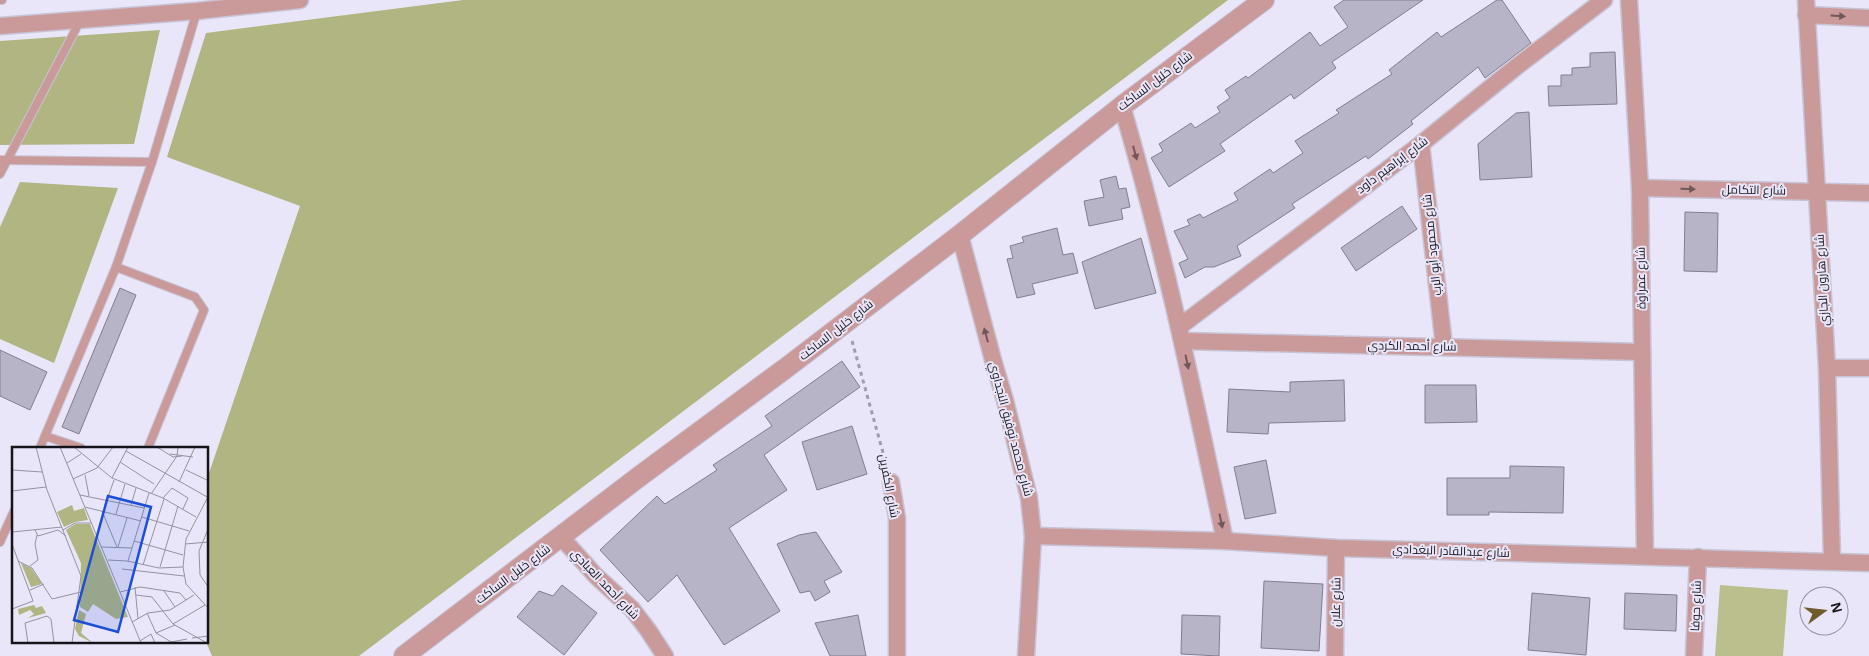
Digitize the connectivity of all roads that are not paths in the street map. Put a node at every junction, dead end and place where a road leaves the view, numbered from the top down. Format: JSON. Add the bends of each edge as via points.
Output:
{"nodes":[{"id":1,"x":300,"y":0,"type":"edge"},
{"id":2,"x":1264,"y":0,"type":"edge"},
{"id":3,"x":1604,"y":0,"type":"edge"},
{"id":4,"x":1629,"y":0,"type":"edge"},
{"id":5,"x":1806,"y":7,"type":"edge"},
{"id":6,"x":198,"y":11,"type":"junction"},
{"id":7,"x":1869,"y":18,"type":"edge"},
{"id":8,"x":80,"y":20,"type":"junction"},
{"id":9,"x":0,"y":26,"type":"edge"},
{"id":10,"x":1122,"y":106,"type":"junction"},
{"id":11,"x":1421,"y":144,"type":"junction"},
{"id":12,"x":3,"y":160,"type":"edge"},
{"id":13,"x":152,"y":162,"type":"junction"},
{"id":14,"x":0,"y":174,"type":"edge"},
{"id":15,"x":1640,"y":188,"type":"junction"},
{"id":16,"x":1818,"y":191,"type":"junction"},
{"id":17,"x":1869,"y":192,"type":"edge"},
{"id":18,"x":960,"y":236,"type":"junction"},
{"id":19,"x":116,"y":267,"type":"junction"},
{"id":20,"x":1181,"y":334,"type":"junction"},
{"id":21,"x":1444,"y":346,"type":"junction"},
{"id":22,"x":1642,"y":352,"type":"junction"},
{"id":23,"x":1827,"y":368,"type":"junction"},
{"id":24,"x":1869,"y":368,"type":"edge"},
{"id":25,"x":46,"y":436,"type":"junction"},
{"id":26,"x":40,"y":447,"type":"edge"},
{"id":27,"x":78,"y":447,"type":"edge"},
{"id":28,"x":148,"y":447,"type":"edge"},
{"id":29,"x":891,"y":482,"type":"road end"},
{"id":30,"x":12,"y":515,"type":"edge"},
{"id":31,"x":1033,"y":536,"type":"junction"},
{"id":32,"x":561,"y":537,"type":"junction"},
{"id":33,"x":1225,"y":541,"type":"junction"},
{"id":34,"x":0,"y":542,"type":"edge"},
{"id":35,"x":1336,"y":548,"type":"junction"},
{"id":36,"x":1645,"y":556,"type":"junction"},
{"id":37,"x":1698,"y":557,"type":"junction"},
{"id":38,"x":1832,"y":560,"type":"junction"},
{"id":39,"x":1869,"y":563,"type":"edge"},
{"id":40,"x":404,"y":656,"type":"edge"},
{"id":41,"x":665,"y":656,"type":"edge"},
{"id":42,"x":897,"y":656,"type":"edge"},
{"id":43,"x":1026,"y":656,"type":"edge"},
{"id":44,"x":1335,"y":656,"type":"edge"},
{"id":45,"x":1694,"y":656,"type":"edge"}],
"edges":[{"from":1,"to":6,"type":"street"},
{"from":2,"to":10,"type":"street","name":"شارع خليل الساكت"},
{"from":3,"to":11,"type":"street","name":"شارع إبراهيم داود"},
{"from":4,"to":15,"type":"street","name":"شارع عمراوة"},
{"from":5,"to":7,"type":"street","one_way":true},
{"from":5,"to":16,"type":"street","name":"شارع هارون الجازي"},
{"from":6,"to":8,"type":"street"},
{"from":6,"to":13,"type":"lane"},
{"from":8,"to":9,"type":"street"},
{"from":8,"to":12,"type":"lane"},
{"from":10,"to":18,"type":"street","name":"شارع خليل الساكت"},
{"from":10,"to":20,"type":"street","one_way":true},
{"from":11,"to":20,"type":"street","name":"شارع إبراهيم داود"},
{"from":11,"to":21,"type":"street","name":"شارع محمود أبو الرب"},
{"from":12,"to":13,"type":"lane"},
{"from":12,"to":14,"type":"lane"},
{"from":13,"to":19,"type":"lane"},
{"from":15,"to":16,"type":"street","name":"شارع التكامل","one_way":true},
{"from":15,"to":22,"type":"street","name":"شارع عمراوة"},
{"from":16,"to":17,"type":"street","name":"شارع التكامل"},
{"from":16,"to":23,"type":"street","name":"شارع هارون الجازي"},
{"from":31,"to":18,"type":"street","name":"شارع محمد توفيق النجداوي","one_way":true,"via":[[1022,463]]},
{"from":18,"to":32,"type":"street","name":"شارع خليل الساكت"},
{"from":19,"to":25,"type":"lane"},
{"from":19,"to":28,"type":"lane","via":[[195,297],[204,310]]},
{"from":20,"to":21,"type":"street","name":"شارع أحمد الكردي"},
{"from":20,"to":33,"type":"street","one_way":true},
{"from":21,"to":22,"type":"street","name":"شارع أحمد الكردي"},
{"from":22,"to":36,"type":"street","name":"شارع عمراوة"},
{"from":23,"to":24,"type":"street"},
{"from":23,"to":38,"type":"street","name":"شارع هارون الجازي"},
{"from":25,"to":26,"type":"lane"},
{"from":25,"to":27,"type":"lane"},
{"from":29,"to":42,"type":"street","name":"شارع الكفرين","via":[[897,518]]},
{"from":30,"to":34,"type":"lane"},
{"from":31,"to":33,"type":"street","name":"شارع عبدالقادر البغدادي"},
{"from":31,"to":43,"type":"street","name":"شارع محمد توفيق النجداوي"},
{"from":32,"to":40,"type":"street","name":"شارع خليل الساكت"},
{"from":32,"to":41,"type":"street","name":"شارع أحمد العبادي","via":[[632,609]]},
{"from":33,"to":35,"type":"street","name":"شارع عبدالقادر البغدادي"},
{"from":35,"to":36,"type":"street","name":"شارع عبدالقادر البغدادي"},
{"from":35,"to":44,"type":"street","name":"شارع علان"},
{"from":36,"to":37,"type":"street","name":"شارع عبدالقادر البغدادي"},
{"from":37,"to":38,"type":"street","name":"شارع عبدالقادر البغدادي"},
{"from":37,"to":45,"type":"street","name":"شارع حوفا"},
{"from":38,"to":39,"type":"street","name":"شارع عبدالقادر البغدادي"}]}
